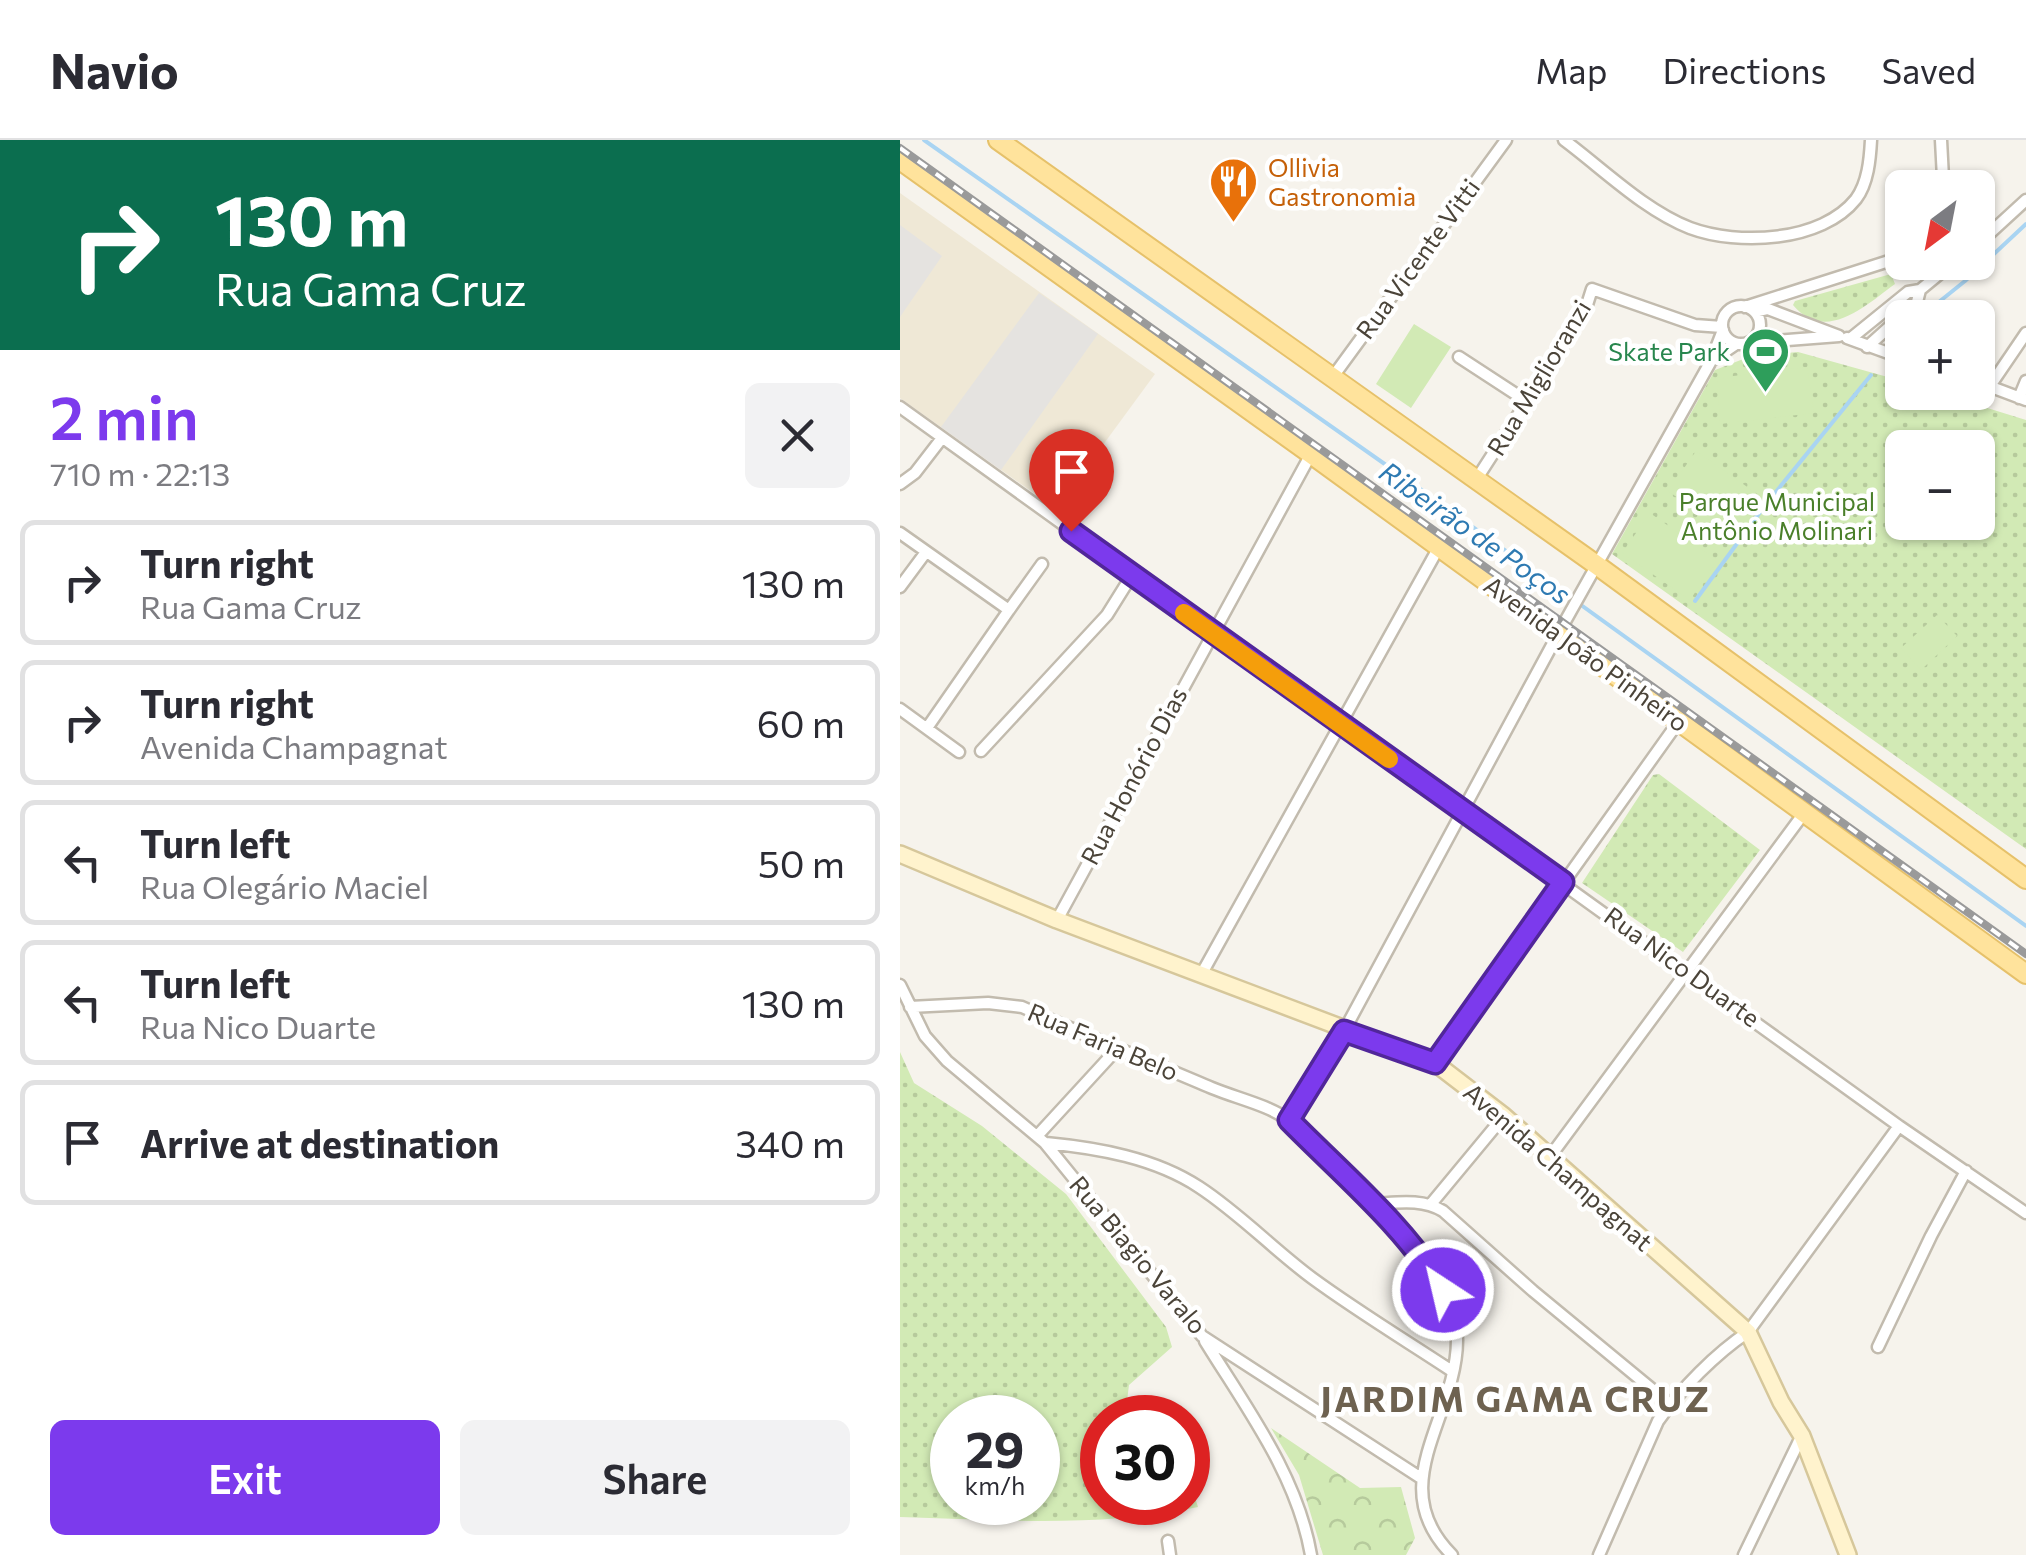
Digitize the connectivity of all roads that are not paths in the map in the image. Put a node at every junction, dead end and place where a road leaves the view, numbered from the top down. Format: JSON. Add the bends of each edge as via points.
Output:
{"nodes":[{"id":1,"x":998,"y":140,"type":"edge"},
{"id":2,"x":1506,"y":140,"type":"edge"},
{"id":3,"x":1564,"y":140,"type":"edge"},
{"id":4,"x":1871,"y":140,"type":"edge"},
{"id":5,"x":1940,"y":140,"type":"edge"},
{"id":6,"x":900,"y":160,"type":"edge"},
{"id":7,"x":1942,"y":170,"type":"edge"},
{"id":8,"x":2026,"y":200,"type":"edge"},
{"id":9,"x":1995,"y":228,"type":"edge"},
{"id":10,"x":1885,"y":262,"type":"edge"},
{"id":11,"x":1932,"y":280,"type":"edge"},
{"id":12,"x":1920,"y":290,"type":"junction"},
{"id":13,"x":1750,"y":310,"type":"junction"},
{"id":14,"x":1722,"y":328,"type":"junction"},
{"id":15,"x":2026,"y":333,"type":"edge"},
{"id":16,"x":1845,"y":338,"type":"junction"},
{"id":17,"x":1749,"y":342,"type":"junction"},
{"id":18,"x":1736,"y":344,"type":"junction"},
{"id":19,"x":1866,"y":347,"type":"junction"},
{"id":20,"x":1885,"y":353,"type":"edge"},
{"id":21,"x":1459,"y":357,"type":"dead end"},
{"id":22,"x":1711,"y":361,"type":"junction"},
{"id":23,"x":1332,"y":379,"type":"junction"},
{"id":24,"x":1995,"y":379,"type":"edge"},
{"id":25,"x":2025,"y":384,"type":"edge"},
{"id":26,"x":1995,"y":388,"type":"edge"},
{"id":27,"x":2023,"y":399,"type":"edge"},
{"id":28,"x":1528,"y":402,"type":"junction"},
{"id":29,"x":900,"y":407,"type":"edge"},
{"id":30,"x":942,"y":438,"type":"junction"},
{"id":31,"x":1312,"y":454,"type":"junction"},
{"id":32,"x":1476,"y":480,"type":"junction"},
{"id":33,"x":900,"y":484,"type":"edge"},
{"id":34,"x":900,"y":533,"type":"edge"},
{"id":35,"x":1438,"y":547,"type":"junction"},
{"id":36,"x":926,"y":552,"type":"junction"},
{"id":37,"x":1042,"y":564,"type":"dead end"},
{"id":38,"x":1598,"y":566,"type":"junction"},
{"id":39,"x":1132,"y":575,"type":"junction"},
{"id":40,"x":900,"y":586,"type":"edge"},
{"id":41,"x":1009,"y":610,"type":"junction"},
{"id":42,"x":1212,"y":632,"type":"junction"},
{"id":43,"x":1558,"y":634,"type":"junction"},
{"id":44,"x":900,"y":710,"type":"edge"},
{"id":45,"x":1679,"y":722,"type":"junction"},
{"id":46,"x":1339,"y":723,"type":"junction"},
{"id":47,"x":927,"y":728,"type":"junction"},
{"id":48,"x":981,"y":751,"type":"dead end"},
{"id":49,"x":959,"y":752,"type":"dead end"},
{"id":50,"x":1462,"y":811,"type":"junction"},
{"id":51,"x":1804,"y":813,"type":"junction"},
{"id":52,"x":902,"y":861,"type":"edge"},
{"id":53,"x":2026,"y":879,"type":"edge"},
{"id":54,"x":1563,"y":882,"type":"junction"},
{"id":55,"x":1057,"y":920,"type":"junction"},
{"id":56,"x":1688,"y":972,"type":"junction"},
{"id":57,"x":1201,"y":974,"type":"junction"},
{"id":58,"x":2026,"y":974,"type":"edge"},
{"id":59,"x":900,"y":985,"type":"edge"},
{"id":60,"x":910,"y":1008,"type":"junction"},
{"id":61,"x":1344,"y":1031,"type":"junction"},
{"id":62,"x":1118,"y":1049,"type":"junction"},
{"id":63,"x":1435,"y":1063,"type":"junction"},
{"id":64,"x":1504,"y":1116,"type":"junction"},
{"id":65,"x":1289,"y":1120,"type":"junction"},
{"id":66,"x":1900,"y":1126,"type":"junction"},
{"id":67,"x":1042,"y":1139,"type":"junction"},
{"id":68,"x":1550,"y":1158,"type":"junction"},
{"id":69,"x":1966,"y":1171,"type":"junction"},
{"id":70,"x":1372,"y":1204,"type":"junction"},
{"id":71,"x":1431,"y":1204,"type":"junction"},
{"id":72,"x":2026,"y":1213,"type":"edge"},
{"id":73,"x":1748,"y":1332,"type":"junction"},
{"id":74,"x":1202,"y":1336,"type":"junction"},
{"id":75,"x":1878,"y":1347,"type":"dead end"},
{"id":76,"x":1452,"y":1371,"type":"junction"},
{"id":77,"x":1670,"y":1404,"type":"junction"},
{"id":78,"x":1802,"y":1436,"type":"junction"},
{"id":79,"x":1420,"y":1478,"type":"junction"},
{"id":80,"x":1168,"y":1542,"type":"dead end"},
{"id":81,"x":1170,"y":1555,"type":"edge"},
{"id":82,"x":1311,"y":1555,"type":"edge"},
{"id":83,"x":1452,"y":1555,"type":"edge"},
{"id":84,"x":1598,"y":1555,"type":"edge"},
{"id":85,"x":1744,"y":1555,"type":"edge"},
{"id":86,"x":1848,"y":1555,"type":"edge"}],
"edges":[{"from":1,"to":23,"type":"main road"},
{"from":2,"to":23,"type":"street","name":"Rua Vicente Vitti"},
{"from":3,"to":4,"type":"street","via":[[1654,208],[1692,228],[1751,238],[1793,235],[1823,224],[1855,199],[1868,174]]},
{"from":5,"to":7,"type":"street"},
{"from":6,"to":31,"type":"main road","name":"Avenida João Pinheiro"},
{"from":8,"to":9,"type":"street"},
{"from":10,"to":13,"type":"street"},
{"from":11,"to":12,"type":"street"},
{"from":12,"to":16,"type":"street"},
{"from":12,"to":19,"type":"street","via":[[1917,302]]},
{"from":13,"to":14,"type":"street","via":[[1728,311]]},
{"from":13,"to":16,"type":"street","via":[[1768,309]]},
{"from":13,"to":17,"type":"street","via":[[1760,329]]},
{"from":14,"to":18,"type":"street"},
{"from":14,"to":22,"type":"street"},
{"from":14,"to":28,"type":"street","name":"Rua Miglioranzi","via":[[1694,325],[1592,289],[1585,312]]},
{"from":15,"to":24,"type":"street"},
{"from":16,"to":17,"type":"street"},
{"from":16,"to":19,"type":"street"},
{"from":17,"to":18,"type":"street"},
{"from":18,"to":22,"type":"street"},
{"from":19,"to":20,"type":"street"},
{"from":21,"to":28,"type":"street"},
{"from":22,"to":38,"type":"street"},
{"from":23,"to":32,"type":"main road"},
{"from":25,"to":27,"type":"street"},
{"from":26,"to":27,"type":"street"},
{"from":28,"to":32,"type":"street","name":"Rua Miglioranzi"},
{"from":29,"to":30,"type":"street","name":"Rua Nico Duarte"},
{"from":30,"to":33,"type":"street"},
{"from":30,"to":39,"type":"street","name":"Rua Nico Duarte"},
{"from":31,"to":35,"type":"main road","name":"Avenida João Pinheiro"},
{"from":31,"to":42,"type":"street","name":"Rua Honório Dias"},
{"from":32,"to":38,"type":"main road"},
{"from":34,"to":36,"type":"street"},
{"from":35,"to":43,"type":"main road","name":"Avenida João Pinheiro"},
{"from":35,"to":46,"type":"street"},
{"from":36,"to":40,"type":"street"},
{"from":36,"to":41,"type":"street"},
{"from":37,"to":41,"type":"street"},
{"from":38,"to":43,"type":"street"},
{"from":38,"to":53,"type":"main road"},
{"from":39,"to":42,"type":"street","name":"Rua Nico Duarte"},
{"from":39,"to":48,"type":"street","via":[[1106,615]]},
{"from":41,"to":47,"type":"street"},
{"from":42,"to":46,"type":"street","name":"Rua Nico Duarte"},
{"from":42,"to":55,"type":"street","name":"Rua Honório Dias"},
{"from":43,"to":45,"type":"main road","name":"Avenida João Pinheiro"},
{"from":43,"to":50,"type":"street"},
{"from":44,"to":47,"type":"street"},
{"from":45,"to":51,"type":"main road","name":"Avenida João Pinheiro"},
{"from":45,"to":54,"type":"street"},
{"from":46,"to":50,"type":"street","name":"Rua Nico Duarte"},
{"from":46,"to":57,"type":"street"},
{"from":47,"to":49,"type":"street"},
{"from":50,"to":54,"type":"street","name":"Rua Nico Duarte"},
{"from":50,"to":61,"type":"street"},
{"from":51,"to":56,"type":"street"},
{"from":51,"to":58,"type":"main road","name":"Avenida João Pinheiro"},
{"from":52,"to":55,"type":"street","name":"Avenida Champagnat"},
{"from":54,"to":56,"type":"street","name":"Rua Nico Duarte"},
{"from":54,"to":63,"type":"street"},
{"from":55,"to":57,"type":"street","name":"Avenida Champagnat"},
{"from":56,"to":66,"type":"street","name":"Rua Nico Duarte"},
{"from":56,"to":68,"type":"street"},
{"from":57,"to":61,"type":"street","name":"Avenida Champagnat"},
{"from":59,"to":60,"type":"street","name":"Rua Biagio Varalo"},
{"from":60,"to":62,"type":"street","name":"Rua Faria Belo","via":[[1022,1007]]},
{"from":60,"to":67,"type":"street","name":"Rua Biagio Varalo","via":[[947,1061]]},
{"from":61,"to":63,"type":"street","name":"Avenida Champagnat"},
{"from":61,"to":65,"type":"street"},
{"from":62,"to":65,"type":"street","name":"Rua Faria Belo"},
{"from":62,"to":67,"type":"street"},
{"from":63,"to":64,"type":"street","name":"Avenida Champagnat"},
{"from":64,"to":68,"type":"street","name":"Avenida Champagnat"},
{"from":64,"to":71,"type":"street"},
{"from":65,"to":70,"type":"street"},
{"from":66,"to":69,"type":"street","name":"Rua Nico Duarte"},
{"from":66,"to":73,"type":"street"},
{"from":67,"to":74,"type":"street","name":"Rua Biagio Varalo"},
{"from":67,"to":76,"type":"street","via":[[1126,1156],[1198,1186],[1314,1279]]},
{"from":68,"to":73,"type":"street","name":"Avenida Champagnat"},
{"from":69,"to":72,"type":"street","name":"Rua Nico Duarte"},
{"from":69,"to":75,"type":"street"},
{"from":70,"to":71,"type":"street"},
{"from":70,"to":76,"type":"street","via":[[1443,1290],[1457,1342]]},
{"from":71,"to":77,"type":"street"},
{"from":73,"to":77,"type":"street"},
{"from":73,"to":78,"type":"street","name":"Avenida Champagnat"},
{"from":74,"to":79,"type":"street","name":"Rua Biagio Varalo"},
{"from":74,"to":82,"type":"street","via":[[1294,1488]]},
{"from":76,"to":79,"type":"street"},
{"from":77,"to":84,"type":"street"},
{"from":78,"to":85,"type":"street"},
{"from":78,"to":86,"type":"street","name":"Avenida Champagnat"},
{"from":79,"to":83,"type":"street","via":[[1425,1517]]},
{"from":80,"to":81,"type":"street"}]}
